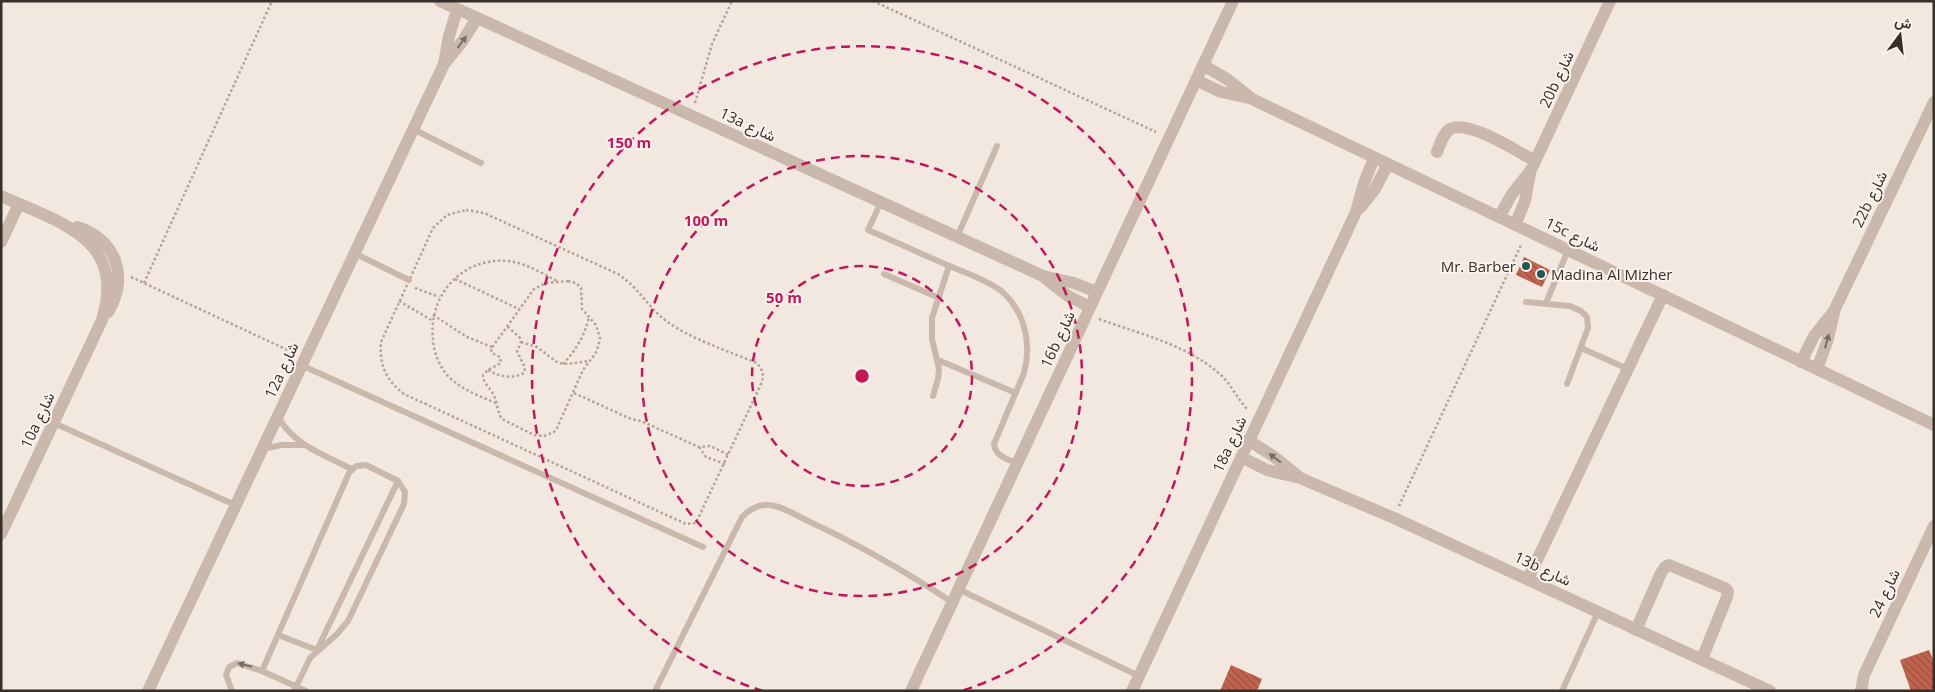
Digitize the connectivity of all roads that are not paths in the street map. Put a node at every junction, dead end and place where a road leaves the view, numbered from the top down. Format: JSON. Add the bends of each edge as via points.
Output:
{"nodes":[{"id":1,"x":440,"y":1,"type":"edge"},
{"id":2,"x":1234,"y":1,"type":"edge"},
{"id":3,"x":1610,"y":1,"type":"edge"},
{"id":4,"x":458,"y":10,"type":"junction"},
{"id":5,"x":477,"y":18,"type":"junction"},
{"id":6,"x":444,"y":64,"type":"junction"},
{"id":7,"x":1203,"y":65,"type":"junction"},
{"id":8,"x":1196,"y":80,"type":"junction"},
{"id":9,"x":1252,"y":99,"type":"junction"},
{"id":10,"x":1934,"y":102,"type":"edge"},
{"id":11,"x":413,"y":130,"type":"junction"},
{"id":12,"x":997,"y":146,"type":"dead end"},
{"id":13,"x":1436,"y":152,"type":"dead end"},
{"id":14,"x":1374,"y":158,"type":"junction"},
{"id":15,"x":480,"y":163,"type":"dead end"},
{"id":16,"x":1388,"y":164,"type":"junction"},
{"id":17,"x":1533,"y":166,"type":"junction"},
{"id":18,"x":1,"y":196,"type":"edge"},
{"id":19,"x":881,"y":202,"type":"junction"},
{"id":20,"x":19,"y":204,"type":"junction"},
{"id":21,"x":1356,"y":212,"type":"junction"},
{"id":22,"x":1499,"y":217,"type":"junction"},
{"id":23,"x":1515,"y":225,"type":"junction"},
{"id":24,"x":957,"y":236,"type":"junction"},
{"id":25,"x":1,"y":242,"type":"edge"},
{"id":26,"x":1568,"y":250,"type":"junction"},
{"id":27,"x":354,"y":254,"type":"junction"},
{"id":28,"x":948,"y":266,"type":"junction"},
{"id":29,"x":884,"y":274,"type":"dead end"},
{"id":30,"x":1043,"y":276,"type":"junction"},
{"id":31,"x":408,"y":282,"type":"road end"},
{"id":32,"x":1097,"y":292,"type":"junction"},
{"id":33,"x":1663,"y":295,"type":"junction"},
{"id":34,"x":937,"y":297,"type":"junction"},
{"id":35,"x":1526,"y":302,"type":"dead end"},
{"id":36,"x":1546,"y":304,"type":"junction"},
{"id":37,"x":1088,"y":311,"type":"junction"},
{"id":38,"x":1834,"y":311,"type":"junction"},
{"id":39,"x":1581,"y":348,"type":"junction"},
{"id":40,"x":938,"y":360,"type":"junction"},
{"id":41,"x":303,"y":361,"type":"junction"},
{"id":42,"x":1801,"y":362,"type":"junction"},
{"id":43,"x":1628,"y":369,"type":"junction"},
{"id":44,"x":1816,"y":369,"type":"junction"},
{"id":45,"x":1567,"y":384,"type":"dead end"},
{"id":46,"x":1016,"y":393,"type":"junction"},
{"id":47,"x":934,"y":396,"type":"dead end"},
{"id":48,"x":277,"y":416,"type":"junction"},
{"id":49,"x":54,"y":423,"type":"junction"},
{"id":50,"x":1934,"y":425,"type":"edge"},
{"id":51,"x":1248,"y":440,"type":"junction"},
{"id":52,"x":303,"y":445,"type":"junction"},
{"id":53,"x":262,"y":449,"type":"junction"},
{"id":54,"x":1241,"y":457,"type":"junction"},
{"id":55,"x":1017,"y":463,"type":"junction"},
{"id":56,"x":352,"y":469,"type":"junction"},
{"id":57,"x":1300,"y":478,"type":"junction"},
{"id":58,"x":398,"y":481,"type":"junction"},
{"id":59,"x":235,"y":505,"type":"junction"},
{"id":60,"x":1934,"y":526,"type":"edge"},
{"id":61,"x":2,"y":532,"type":"edge"},
{"id":62,"x":703,"y":547,"type":"dead end"},
{"id":63,"x":1528,"y":579,"type":"junction"},
{"id":64,"x":958,"y":589,"type":"junction"},
{"id":65,"x":952,"y":602,"type":"junction"},
{"id":66,"x":1598,"y":612,"type":"junction"},
{"id":67,"x":1636,"y":630,"type":"junction"},
{"id":68,"x":278,"y":635,"type":"junction"},
{"id":69,"x":317,"y":650,"type":"junction"},
{"id":70,"x":1702,"y":659,"type":"junction"},
{"id":71,"x":262,"y":671,"type":"junction"},
{"id":72,"x":1864,"y":675,"type":"junction"},
{"id":73,"x":1139,"y":676,"type":"junction"},
{"id":74,"x":295,"y":688,"type":"edge"},
{"id":75,"x":148,"y":691,"type":"edge"},
{"id":76,"x":232,"y":691,"type":"edge"},
{"id":77,"x":306,"y":691,"type":"edge"},
{"id":78,"x":656,"y":691,"type":"edge"},
{"id":79,"x":911,"y":691,"type":"edge"},
{"id":80,"x":1132,"y":691,"type":"edge"},
{"id":81,"x":1562,"y":691,"type":"edge"},
{"id":82,"x":1770,"y":691,"type":"edge"},
{"id":83,"x":1851,"y":691,"type":"edge"},
{"id":84,"x":1860,"y":691,"type":"edge"}],
"edges":[{"from":1,"to":4,"type":"street","name":"13a شارع"},
{"from":2,"to":7,"type":"street","name":"16b شارع"},
{"from":3,"to":17,"type":"street","name":"20b شارع"},
{"from":4,"to":5,"type":"street","name":"13a شارع"},
{"from":4,"to":6,"type":"street","name":"12a شارع"},
{"from":6,"to":5,"type":"street","name":"12a شارع","one_way":true},
{"from":5,"to":19,"type":"street","name":"13a شارع"},
{"from":6,"to":11,"type":"street","name":"12a شارع"},
{"from":7,"to":8,"type":"street","name":"16b شارع"},
{"from":7,"to":9,"type":"street","name":"15c شارع"},
{"from":8,"to":9,"type":"street","name":"15c شارع","via":[[1221,92]]},
{"from":8,"to":32,"type":"street","name":"16b شارع"},
{"from":9,"to":14,"type":"street","name":"15c شارع"},
{"from":10,"to":38,"type":"street","name":"22b شارع"},
{"from":11,"to":15,"type":"lane"},
{"from":11,"to":27,"type":"street","name":"12a شارع"},
{"from":12,"to":24,"type":"lane"},
{"from":13,"to":17,"type":"street","via":[[1445,133],[1460,126],[1491,137]]},
{"from":14,"to":16,"type":"street","name":"15c شارع"},
{"from":14,"to":21,"type":"street","name":"18a شارع"},
{"from":16,"to":21,"type":"street","name":"18a شارع"},
{"from":16,"to":22,"type":"street","name":"15c شارع"},
{"from":17,"to":22,"type":"street","name":"20b شارع"},
{"from":17,"to":23,"type":"street","name":"20b شارع","via":[[1525,201]]},
{"from":18,"to":20,"type":"street"},
{"from":19,"to":24,"type":"street","name":"13a شارع"},
{"from":19,"to":28,"type":"lane","via":[[868,230]]},
{"from":20,"to":25,"type":"street"},
{"from":20,"to":49,"type":"street","name":"10a شارع","via":[[67,226],[86,239],[112,270],[102,320]]},
{"from":21,"to":51,"type":"street","name":"18a شارع"},
{"from":22,"to":23,"type":"street","name":"15c شارع"},
{"from":23,"to":26,"type":"street","name":"15c شارع"},
{"from":24,"to":30,"type":"street","name":"13a شارع"},
{"from":26,"to":33,"type":"street","name":"15c شارع"},
{"from":26,"to":36,"type":"lane"},
{"from":27,"to":31,"type":"lane"},
{"from":27,"to":41,"type":"street","name":"12a شارع"},
{"from":28,"to":34,"type":"lane"},
{"from":28,"to":46,"type":"lane","via":[[999,289],[1021,318],[1028,357]]},
{"from":29,"to":34,"type":"lane"},
{"from":30,"to":32,"type":"street","name":"13a شارع"},
{"from":30,"to":37,"type":"street","name":"13a شارع"},
{"from":32,"to":37,"type":"street","name":"16b شارع"},
{"from":33,"to":42,"type":"street","name":"15c شارع"},
{"from":33,"to":43,"type":"street"},
{"from":34,"to":40,"type":"lane","via":[[931,328]]},
{"from":35,"to":36,"type":"lane"},
{"from":36,"to":39,"type":"lane","via":[[1570,306],[1584,314],[1589,324]]},
{"from":37,"to":55,"type":"street","name":"16b شارع"},
{"from":38,"to":42,"type":"street","name":"22b شارع","via":[[1814,336]]},
{"from":44,"to":38,"type":"street","name":"22b شارع","one_way":true,"via":[[1827,342]]},
{"from":39,"to":43,"type":"lane"},
{"from":39,"to":45,"type":"lane"},
{"from":40,"to":46,"type":"lane"},
{"from":40,"to":47,"type":"lane"},
{"from":41,"to":48,"type":"street","name":"12a شارع"},
{"from":41,"to":62,"type":"lane"},
{"from":42,"to":44,"type":"street","name":"15c شارع"},
{"from":43,"to":63,"type":"street"},
{"from":44,"to":50,"type":"street","name":"15c شارع"},
{"from":46,"to":55,"type":"lane","via":[[994,448],[998,455]]},
{"from":48,"to":52,"type":"lane"},
{"from":48,"to":53,"type":"street","name":"12a شارع"},
{"from":49,"to":59,"type":"lane"},
{"from":49,"to":61,"type":"street","name":"10a شارع"},
{"from":51,"to":54,"type":"street","name":"18a شارع"},
{"from":57,"to":51,"type":"street","name":"13b شارع","one_way":true},
{"from":52,"to":53,"type":"lane"},
{"from":52,"to":56,"type":"lane"},
{"from":53,"to":59,"type":"street","name":"12a شارع"},
{"from":54,"to":57,"type":"street","name":"13b شارع","via":[[1267,470]]},
{"from":54,"to":73,"type":"street","name":"18a شارع"},
{"from":55,"to":64,"type":"street","name":"16b شارع"},
{"from":56,"to":58,"type":"lane","via":[[366,465]]},
{"from":56,"to":68,"type":"lane"},
{"from":57,"to":63,"type":"street","name":"13b شارع"},
{"from":58,"to":69,"type":"lane"},
{"from":58,"to":69,"type":"lane","via":[[405,492],[404,504],[348,621]]},
{"from":59,"to":75,"type":"street","name":"12a شارع"},
{"from":60,"to":72,"type":"street","name":"شارع 24"},
{"from":63,"to":66,"type":"street","name":"13b شارع"},
{"from":64,"to":65,"type":"street","name":"16b شارع"},
{"from":64,"to":73,"type":"lane"},
{"from":65,"to":78,"type":"lane","via":[[876,555],[819,526],[776,506],[757,506],[742,517]]},
{"from":65,"to":79,"type":"street","name":"16b شارع"},
{"from":66,"to":67,"type":"street","name":"13b شارع"},
{"from":66,"to":81,"type":"lane"},
{"from":67,"to":70,"type":"street","name":"13b شارع"},
{"from":67,"to":70,"type":"street","via":[[1661,573],[1669,565],[1725,588],[1727,597]]},
{"from":68,"to":69,"type":"lane"},
{"from":68,"to":71,"type":"lane"},
{"from":69,"to":74,"type":"lane","via":[[304,666]]},
{"from":70,"to":82,"type":"street","name":"13b شارع"},
{"from":71,"to":74,"type":"lane"},
{"from":71,"to":76,"type":"lane","one_way":true,"via":[[241,663],[233,664],[226,675]]},
{"from":72,"to":83,"type":"street","name":"شارع 24"},
{"from":72,"to":84,"type":"street","name":"شارع 24"},
{"from":73,"to":80,"type":"street","name":"18a شارع"},
{"from":74,"to":77,"type":"lane"}]}
